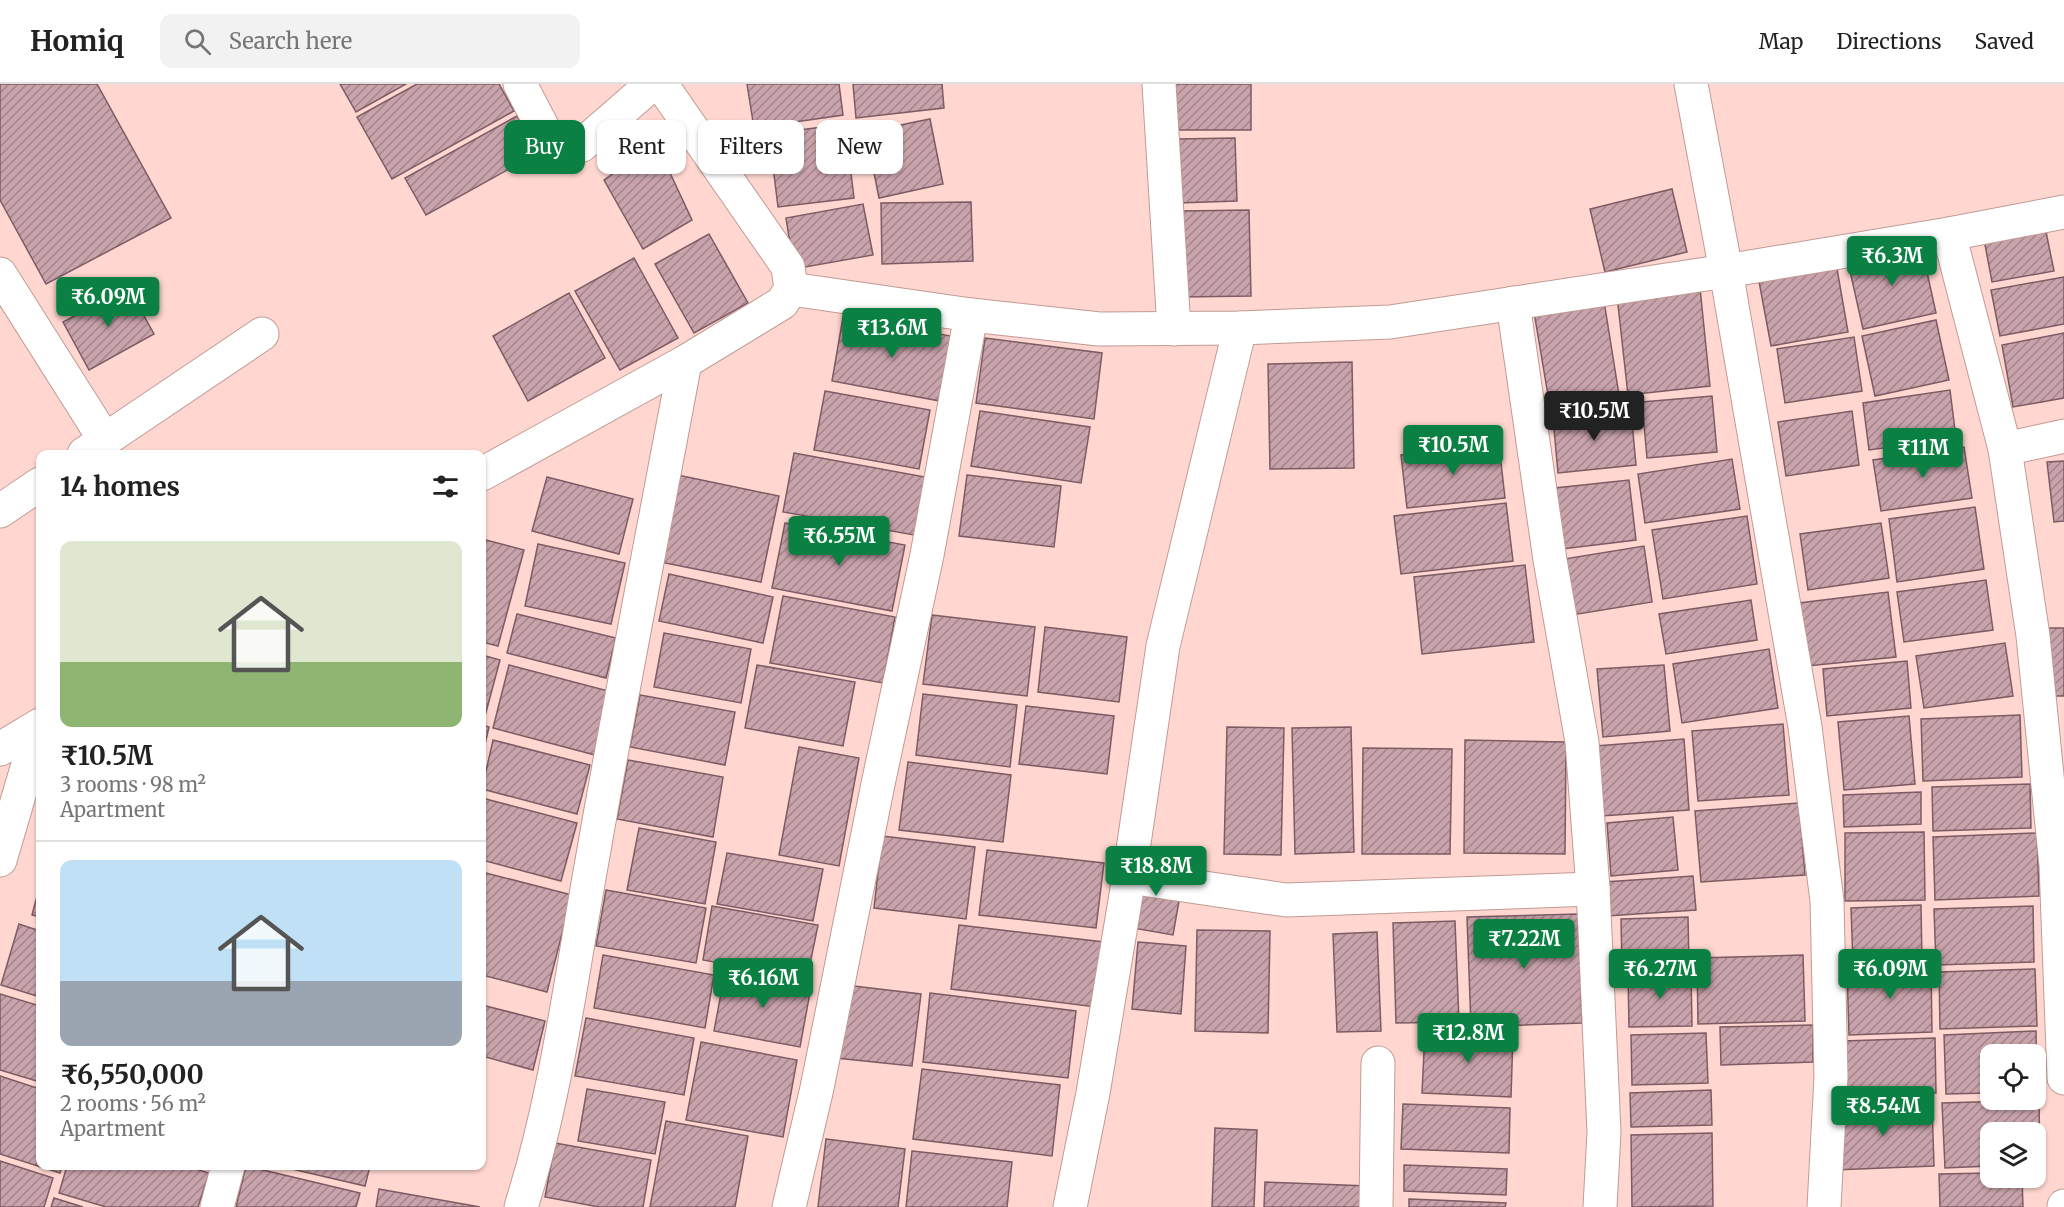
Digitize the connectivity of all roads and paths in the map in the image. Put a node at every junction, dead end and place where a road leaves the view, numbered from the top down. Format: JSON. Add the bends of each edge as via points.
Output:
{"nodes":[{"id":1,"x":520,"y":84,"type":"edge"},
{"id":2,"x":651,"y":84,"type":"edge"},
{"id":3,"x":661,"y":84,"type":"edge"},
{"id":4,"x":1159,"y":84,"type":"edge"},
{"id":5,"x":1691,"y":84,"type":"edge"},
{"id":6,"x":2064,"y":212,"type":"edge"},
{"id":7,"x":1949,"y":234,"type":"junction"},
{"id":8,"x":1726,"y":271,"type":"junction"},
{"id":9,"x":0,"y":274,"type":"edge"},
{"id":10,"x":791,"y":289,"type":"junction"},
{"id":11,"x":1513,"y":303,"type":"junction"},
{"id":12,"x":972,"y":315,"type":"junction"},
{"id":13,"x":1240,"y":328,"type":"junction"},
{"id":14,"x":1174,"y":329,"type":"junction"},
{"id":15,"x":262,"y":334,"type":"dead end"},
{"id":16,"x":685,"y":362,"type":"junction"},
{"id":17,"x":2064,"y":436,"type":"edge"},
{"id":18,"x":95,"y":447,"type":"edge"},
{"id":19,"x":2005,"y":449,"type":"junction"},
{"id":20,"x":486,"y":472,"type":"edge"},
{"id":21,"x":36,"y":487,"type":"edge"},
{"id":22,"x":0,"y":511,"type":"edge"},
{"id":23,"x":36,"y":728,"type":"edge"},
{"id":24,"x":36,"y":739,"type":"edge"},
{"id":25,"x":0,"y":749,"type":"edge"},
{"id":26,"x":0,"y":860,"type":"edge"},
{"id":27,"x":1128,"y":877,"type":"junction"},
{"id":28,"x":1593,"y":889,"type":"junction"},
{"id":29,"x":1378,"y":1063,"type":"dead end"},
{"id":30,"x":2064,"y":1078,"type":"edge"},
{"id":31,"x":227,"y":1170,"type":"edge"},
{"id":32,"x":217,"y":1207,"type":"edge"},
{"id":33,"x":522,"y":1207,"type":"edge"},
{"id":34,"x":789,"y":1207,"type":"edge"},
{"id":35,"x":1070,"y":1207,"type":"edge"},
{"id":36,"x":1376,"y":1207,"type":"edge"},
{"id":37,"x":1600,"y":1207,"type":"edge"},
{"id":38,"x":1824,"y":1207,"type":"edge"}],
"edges":[{"from":1,"to":2,"type":"street","via":[[545,132],[560,146],[582,146]]},
{"from":3,"to":10,"type":"street","via":[[788,267]]},
{"from":4,"to":14,"type":"street"},
{"from":5,"to":8,"type":"street"},
{"from":6,"to":7,"type":"street"},
{"from":7,"to":8,"type":"street"},
{"from":7,"to":19,"type":"street"},
{"from":8,"to":11,"type":"street"},
{"from":8,"to":38,"type":"street","via":[[1805,727],[1827,901],[1830,1077]]},
{"from":9,"to":18,"type":"street"},
{"from":10,"to":12,"type":"street"},
{"from":10,"to":16,"type":"street","via":[[782,303]]},
{"from":11,"to":13,"type":"street","via":[[1390,322]]},
{"from":11,"to":28,"type":"street","via":[[1550,560],[1582,742]]},
{"from":12,"to":14,"type":"street","via":[[1099,329]]},
{"from":12,"to":34,"type":"street","via":[[927,555]]},
{"from":13,"to":14,"type":"street"},
{"from":13,"to":27,"type":"street","via":[[1163,646]]},
{"from":15,"to":18,"type":"street"},
{"from":16,"to":20,"type":"street"},
{"from":16,"to":33,"type":"street","via":[[591,863],[561,1049]]},
{"from":17,"to":19,"type":"street"},
{"from":19,"to":30,"type":"street","via":[[2033,636],[2055,853]]},
{"from":21,"to":22,"type":"street"},
{"from":23,"to":25,"type":"street"},
{"from":24,"to":26,"type":"street"},
{"from":27,"to":28,"type":"street","via":[[1286,900]]},
{"from":27,"to":35,"type":"street"},
{"from":28,"to":37,"type":"street","via":[[1604,1132]]},
{"from":29,"to":36,"type":"street"},
{"from":31,"to":32,"type":"street"}]}
